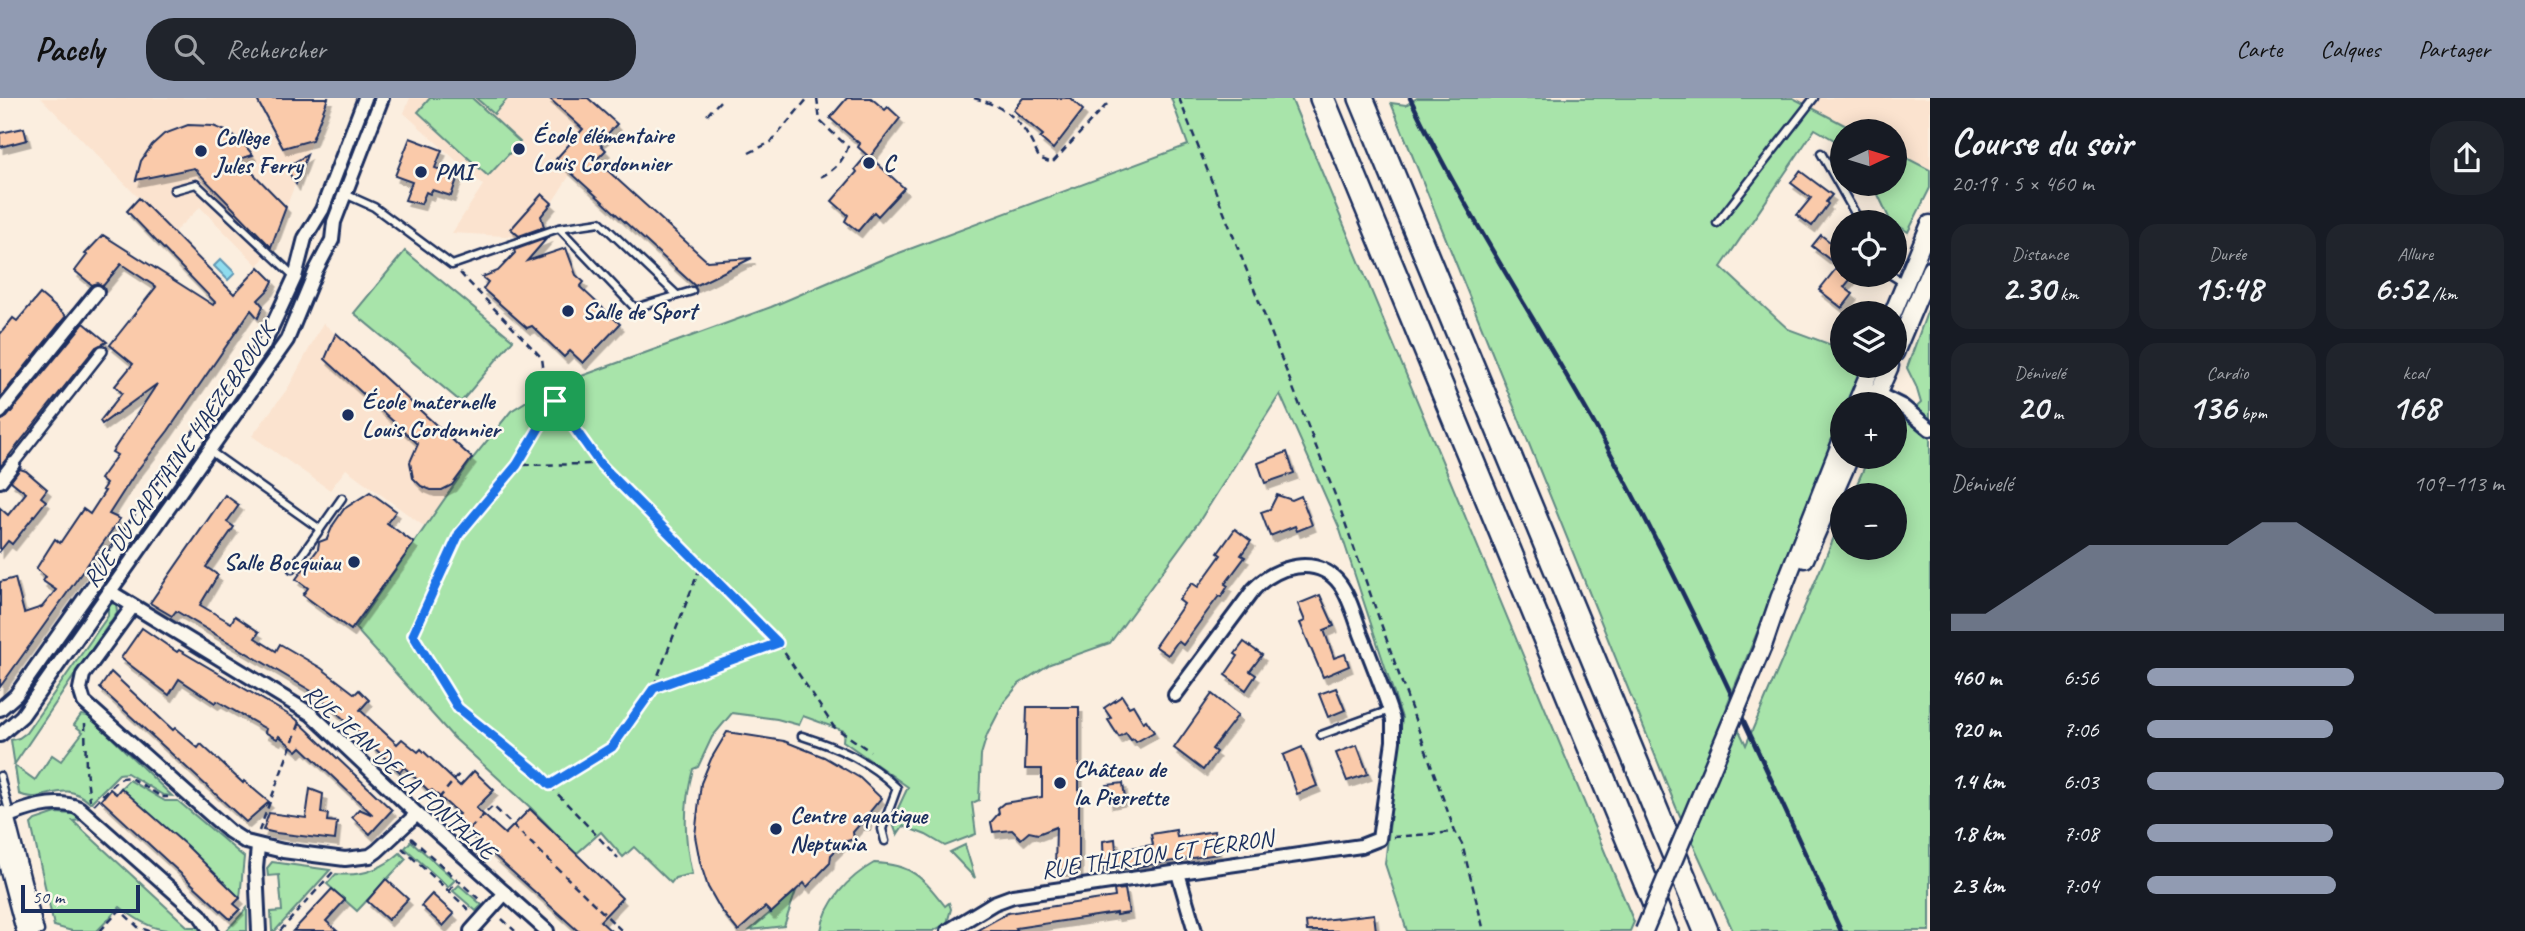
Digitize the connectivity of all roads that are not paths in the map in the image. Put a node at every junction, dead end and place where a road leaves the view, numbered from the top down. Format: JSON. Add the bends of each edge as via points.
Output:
{"nodes":[{"id":1,"x":365,"y":98,"type":"edge"},
{"id":2,"x":382,"y":98,"type":"edge"},
{"id":3,"x":1322,"y":98,"type":"edge"},
{"id":4,"x":1361,"y":98,"type":"edge"},
{"id":5,"x":1814,"y":98,"type":"edge"},
{"id":6,"x":1821,"y":153,"type":"dead end"},
{"id":7,"x":174,"y":190,"type":"dead end"},
{"id":8,"x":345,"y":194,"type":"junction"},
{"id":9,"x":1853,"y":210,"type":"edge"},
{"id":10,"x":1717,"y":223,"type":"dead end"},
{"id":11,"x":1930,"y":224,"type":"edge"},
{"id":12,"x":559,"y":228,"type":"junction"},
{"id":13,"x":1930,"y":270,"type":"edge"},
{"id":14,"x":295,"y":277,"type":"junction"},
{"id":15,"x":1907,"y":282,"type":"edge"},
{"id":16,"x":1907,"y":284,"type":"edge"},
{"id":17,"x":692,"y":291,"type":"dead end"},
{"id":18,"x":1922,"y":291,"type":"junction"},
{"id":19,"x":97,"y":292,"type":"dead end"},
{"id":20,"x":677,"y":295,"type":"junction"},
{"id":21,"x":280,"y":311,"type":"junction"},
{"id":22,"x":297,"y":318,"type":"junction"},
{"id":23,"x":1907,"y":325,"type":"edge"},
{"id":24,"x":102,"y":351,"type":"dead end"},
{"id":25,"x":1907,"y":410,"type":"edge"},
{"id":26,"x":0,"y":412,"type":"edge"},
{"id":27,"x":1930,"y":429,"type":"edge"},
{"id":28,"x":209,"y":451,"type":"junction"},
{"id":29,"x":13,"y":464,"type":"joint"},
{"id":30,"x":1830,"y":469,"type":"edge"},
{"id":31,"x":1845,"y":469,"type":"edge"},
{"id":32,"x":0,"y":481,"type":"edge"},
{"id":33,"x":342,"y":498,"type":"dead end"},
{"id":34,"x":320,"y":529,"type":"junction"},
{"id":35,"x":292,"y":569,"type":"dead end"},
{"id":36,"x":109,"y":591,"type":"junction"},
{"id":37,"x":133,"y":606,"type":"junction"},
{"id":38,"x":1763,"y":646,"type":"junction"},
{"id":39,"x":1175,"y":695,"type":"dead end"},
{"id":40,"x":0,"y":709,"type":"edge"},
{"id":41,"x":1390,"y":709,"type":"junction"},
{"id":42,"x":0,"y":735,"type":"edge"},
{"id":43,"x":1321,"y":735,"type":"dead end"},
{"id":44,"x":802,"y":736,"type":"dead end"},
{"id":45,"x":0,"y":776,"type":"edge"},
{"id":46,"x":4,"y":816,"type":"edge"},
{"id":47,"x":419,"y":817,"type":"junction"},
{"id":48,"x":885,"y":841,"type":"dead end"},
{"id":49,"x":256,"y":846,"type":"junction"},
{"id":50,"x":0,"y":856,"type":"edge"},
{"id":51,"x":1178,"y":873,"type":"junction"},
{"id":52,"x":505,"y":893,"type":"junction"},
{"id":53,"x":20,"y":931,"type":"edge"},
{"id":54,"x":30,"y":931,"type":"edge"},
{"id":55,"x":40,"y":931,"type":"edge"},
{"id":56,"x":211,"y":931,"type":"edge"},
{"id":57,"x":259,"y":931,"type":"edge"},
{"id":58,"x":471,"y":931,"type":"edge"},
{"id":59,"x":547,"y":931,"type":"edge"},
{"id":60,"x":948,"y":931,"type":"edge"},
{"id":61,"x":1195,"y":931,"type":"edge"},
{"id":62,"x":1644,"y":931,"type":"edge"},
{"id":63,"x":1666,"y":931,"type":"edge"},
{"id":64,"x":1706,"y":931,"type":"edge"}],
"edges":[{"from":1,"to":14,"type":"street","name":"RUE DU CAPITAINE HAEZEBROUCK","via":[[322,210],[305,238]]},
{"from":2,"to":8,"type":"street","name":"RUE DU CAPITAINE HAEZEBROUCK"},
{"from":3,"to":63,"type":"highway"},
{"from":4,"to":64,"type":"highway"},
{"from":5,"to":10,"type":"lane"},
{"from":6,"to":9,"type":"lane"},
{"from":7,"to":14,"type":"lane","via":[[196,184]]},
{"from":8,"to":12,"type":"lane","via":[[374,207],[452,265]]},
{"from":8,"to":22,"type":"street","name":"RUE DU CAPITAINE HAEZEBROUCK","via":[[326,256]]},
{"from":11,"to":15,"type":"street"},
{"from":12,"to":20,"type":"lane","via":[[600,222]]},
{"from":12,"to":20,"type":"lane","via":[[635,308]]},
{"from":13,"to":18,"type":"street"},
{"from":14,"to":21,"type":"street","name":"RUE DU CAPITAINE HAEZEBROUCK"},
{"from":16,"to":18,"type":"lane"},
{"from":17,"to":20,"type":"lane"},
{"from":18,"to":23,"type":"street"},
{"from":19,"to":26,"type":"street"},
{"from":21,"to":22,"type":"lane"},
{"from":21,"to":40,"type":"street","name":"RUE DU CAPITAINE HAEZEBROUCK","via":[[237,384],[16,695]]},
{"from":22,"to":28,"type":"street","name":"RUE DU CAPITAINE HAEZEBROUCK","via":[[279,353]]},
{"from":24,"to":29,"type":"street"},
{"from":25,"to":27,"type":"street"},
{"from":28,"to":34,"type":"lane"},
{"from":28,"to":36,"type":"street","name":"RUE DU CAPITAINE HAEZEBROUCK"},
{"from":29,"to":32,"type":"street"},
{"from":30,"to":38,"type":"street"},
{"from":31,"to":38,"type":"street"},
{"from":33,"to":34,"type":"lane"},
{"from":34,"to":35,"type":"lane"},
{"from":36,"to":37,"type":"street","name":"RUE JEAN DE LA FONTAINE"},
{"from":36,"to":42,"type":"street","name":"RUE DU CAPITAINE HAEZEBROUCK","via":[[22,716]]},
{"from":37,"to":47,"type":"street","name":"RUE JEAN DE LA FONTAINE","via":[[304,709]]},
{"from":37,"to":49,"type":"street","via":[[83,676],[84,702],[229,831]]},
{"from":38,"to":62,"type":"street","bridge":true},
{"from":39,"to":41,"type":"street","via":[[1261,582],[1282,570],[1307,566],[1327,573],[1343,589]]},
{"from":41,"to":43,"type":"lane"},
{"from":41,"to":51,"type":"street","name":"RUE THIRION ET FERRON","via":[[1393,740],[1379,839],[1361,846]]},
{"from":44,"to":48,"type":"lane","via":[[860,759],[897,789],[882,829]]},
{"from":45,"to":46,"type":"lane"},
{"from":46,"to":54,"type":"main road"},
{"from":46,"to":55,"type":"lane"},
{"from":46,"to":56,"type":"street","via":[[51,804],[79,808],[200,915]]},
{"from":47,"to":49,"type":"street","via":[[370,856],[345,859]]},
{"from":47,"to":52,"type":"street","name":"RUE JEAN DE LA FONTAINE"},
{"from":49,"to":57,"type":"street"},
{"from":50,"to":53,"type":"lane"},
{"from":51,"to":60,"type":"street","name":"RUE THIRION ET FERRON","via":[[1004,899]]},
{"from":51,"to":61,"type":"street"},
{"from":52,"to":58,"type":"street"},
{"from":52,"to":59,"type":"street","name":"RUE JEAN DE LA FONTAINE"}]}
